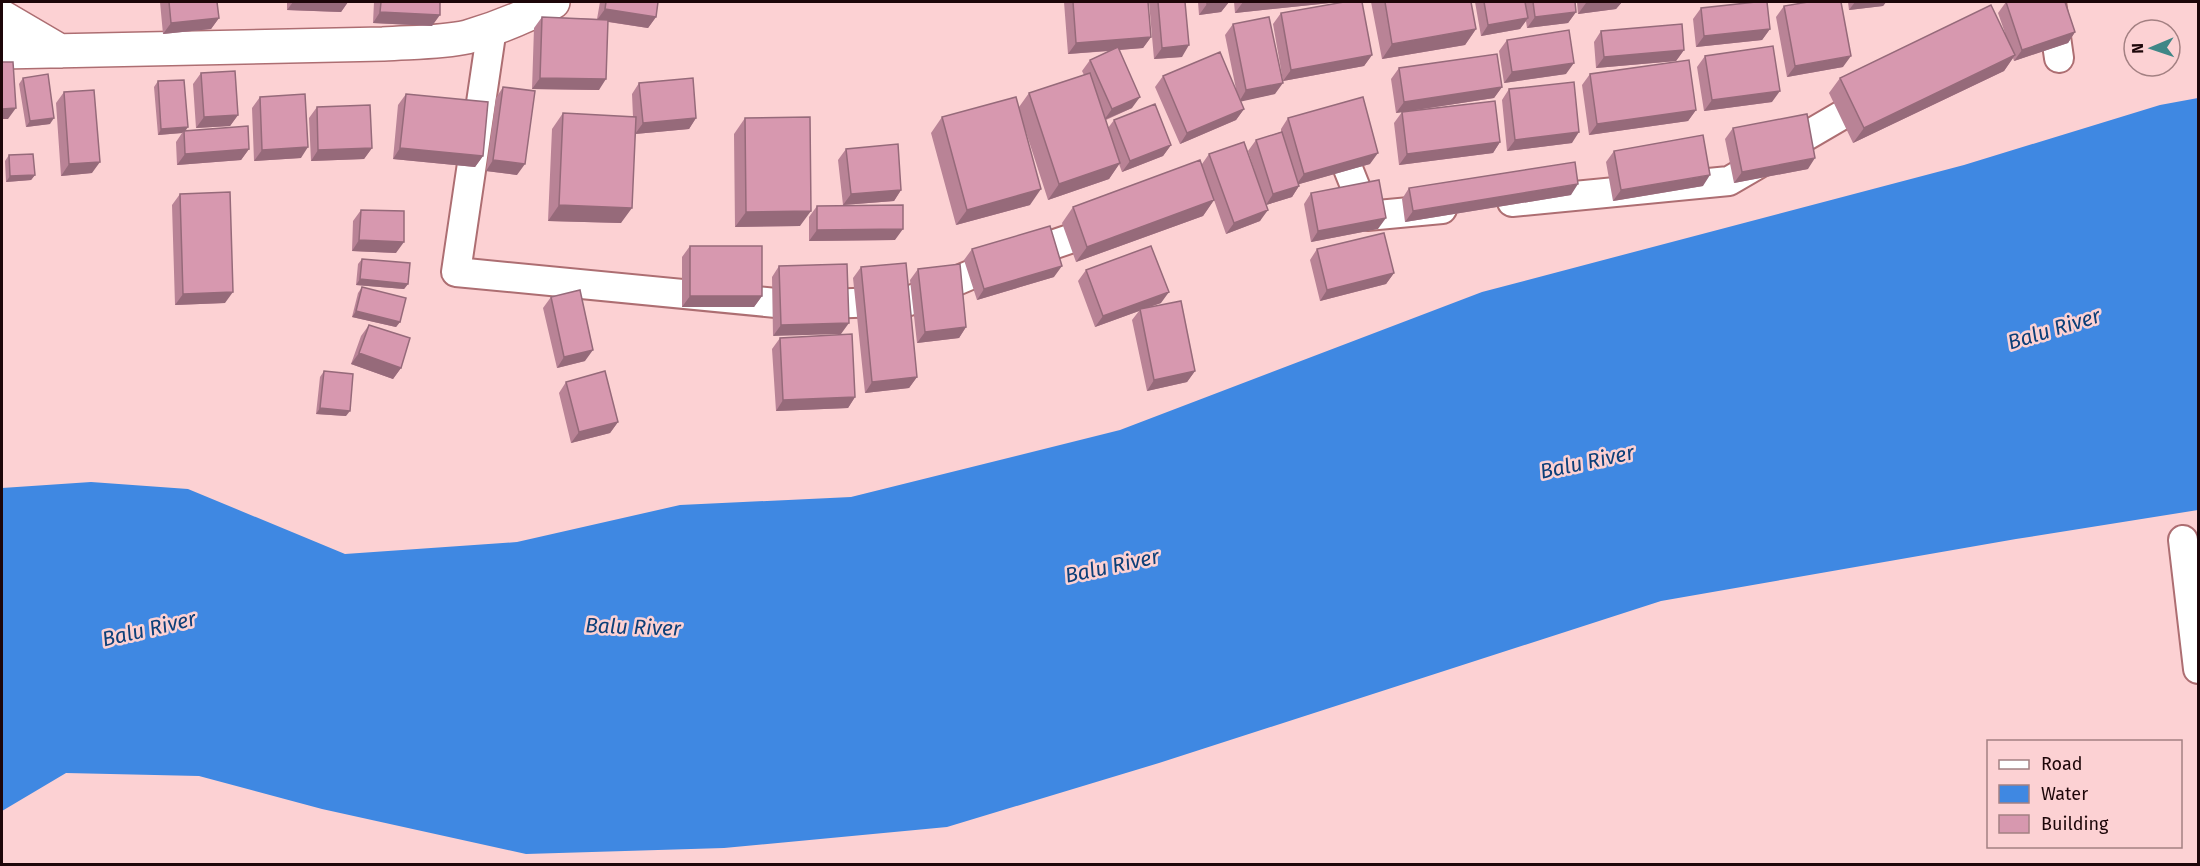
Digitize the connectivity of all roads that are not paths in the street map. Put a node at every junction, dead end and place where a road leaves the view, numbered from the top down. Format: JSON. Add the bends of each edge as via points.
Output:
{"nodes":[{"id":1,"x":553,"y":2,"type":"edge"},
{"id":2,"x":2050,"y":2,"type":"edge"},
{"id":3,"x":2,"y":17,"type":"edge"},
{"id":4,"x":492,"y":28,"type":"junction"},
{"id":5,"x":60,"y":51,"type":"junction"},
{"id":6,"x":2,"y":52,"type":"edge"},
{"id":7,"x":2059,"y":58,"type":"dead end"},
{"id":8,"x":1901,"y":82,"type":"edge"},
{"id":9,"x":1306,"y":157,"type":"edge"},
{"id":10,"x":1129,"y":218,"type":"edge"},
{"id":11,"x":2183,"y":540,"type":"dead end"},
{"id":12,"x":2199,"y":669,"type":"edge"}],
"edges":[{"from":1,"to":4,"type":"street"},
{"from":2,"to":7,"type":"street"},
{"from":3,"to":5,"type":"street"},
{"from":4,"to":5,"type":"street","via":[[465,37],[383,44]]},
{"from":4,"to":10,"type":"street","via":[[456,272],[797,305],[909,301],[996,264]]},
{"from":5,"to":6,"type":"street"},
{"from":8,"to":9,"type":"street","via":[[1729,182],[1367,216],[1339,146]]},
{"from":11,"to":12,"type":"street"}]}
